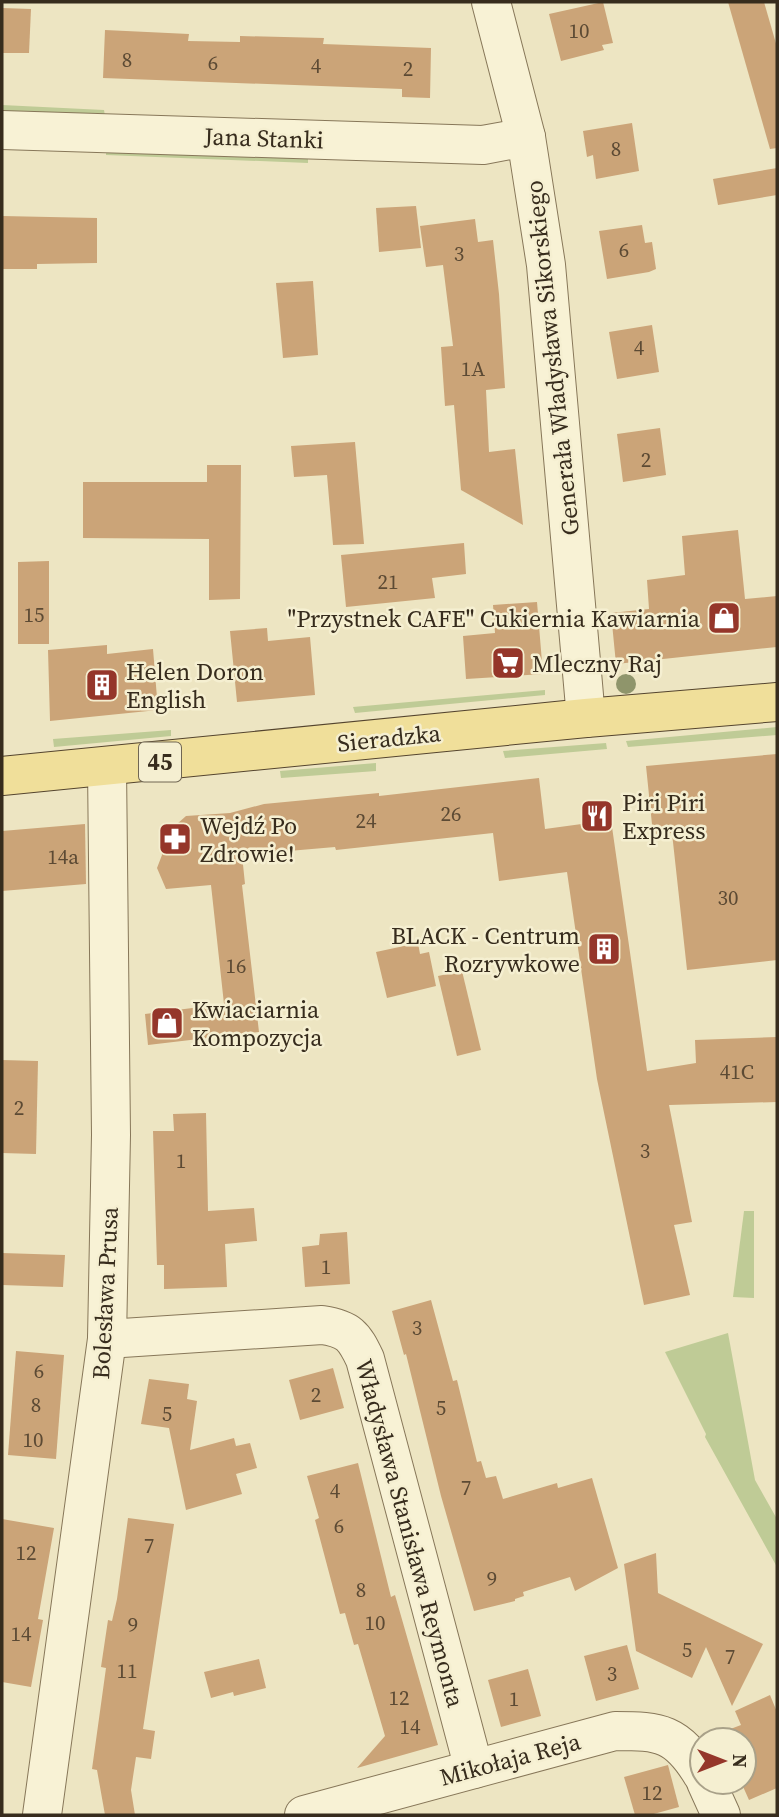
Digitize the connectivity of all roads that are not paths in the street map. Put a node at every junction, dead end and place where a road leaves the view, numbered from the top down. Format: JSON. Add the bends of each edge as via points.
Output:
{"nodes":[{"id":1,"x":491,"y":2,"type":"edge"},
{"id":2,"x":2,"y":130,"type":"edge"},
{"id":3,"x":526,"y":137,"type":"junction"},
{"id":4,"x":777,"y":702,"type":"edge"},
{"id":5,"x":586,"y":718,"type":"junction"},
{"id":6,"x":107,"y":767,"type":"junction"},
{"id":7,"x":2,"y":776,"type":"edge"},
{"id":8,"x":107,"y":1339,"type":"junction"},
{"id":9,"x":688,"y":1751,"type":"edge"},
{"id":10,"x":474,"y":1769,"type":"junction"},
{"id":11,"x":712,"y":1796,"type":"edge"},
{"id":12,"x":42,"y":1815,"type":"edge"},
{"id":13,"x":304,"y":1815,"type":"edge"},
{"id":14,"x":721,"y":1815,"type":"edge"}],
"edges":[{"from":1,"to":3,"type":"street","name":"Generała Władysława Sikorskiego"},
{"from":2,"to":3,"type":"street","name":"Jana Stanki","via":[[483,145]]},
{"from":3,"to":5,"type":"street","name":"Generała Władysława Sikorskiego","via":[[546,265]]},
{"from":4,"to":5,"type":"main road","name":"Sieradzka","number":"45"},
{"from":5,"to":6,"type":"main road","name":"Sieradzka","number":"45"},
{"from":6,"to":7,"type":"main road","name":"Sieradzka","number":"45"},
{"from":6,"to":8,"type":"street","name":"Bolesława Prusa","via":[[111,1135]]},
{"from":8,"to":10,"type":"street","name":"Władysława Stanisława Reymonta","via":[[322,1325],[341,1328],[356,1340]]},
{"from":8,"to":12,"type":"street","name":"Bolesława Prusa"},
{"from":9,"to":10,"type":"street","name":"Mikołaja Reja","via":[[665,1735],[615,1731]]},
{"from":10,"to":13,"type":"street","name":"Mikołaja Reja"},
{"from":11,"to":14,"type":"street"}]}
